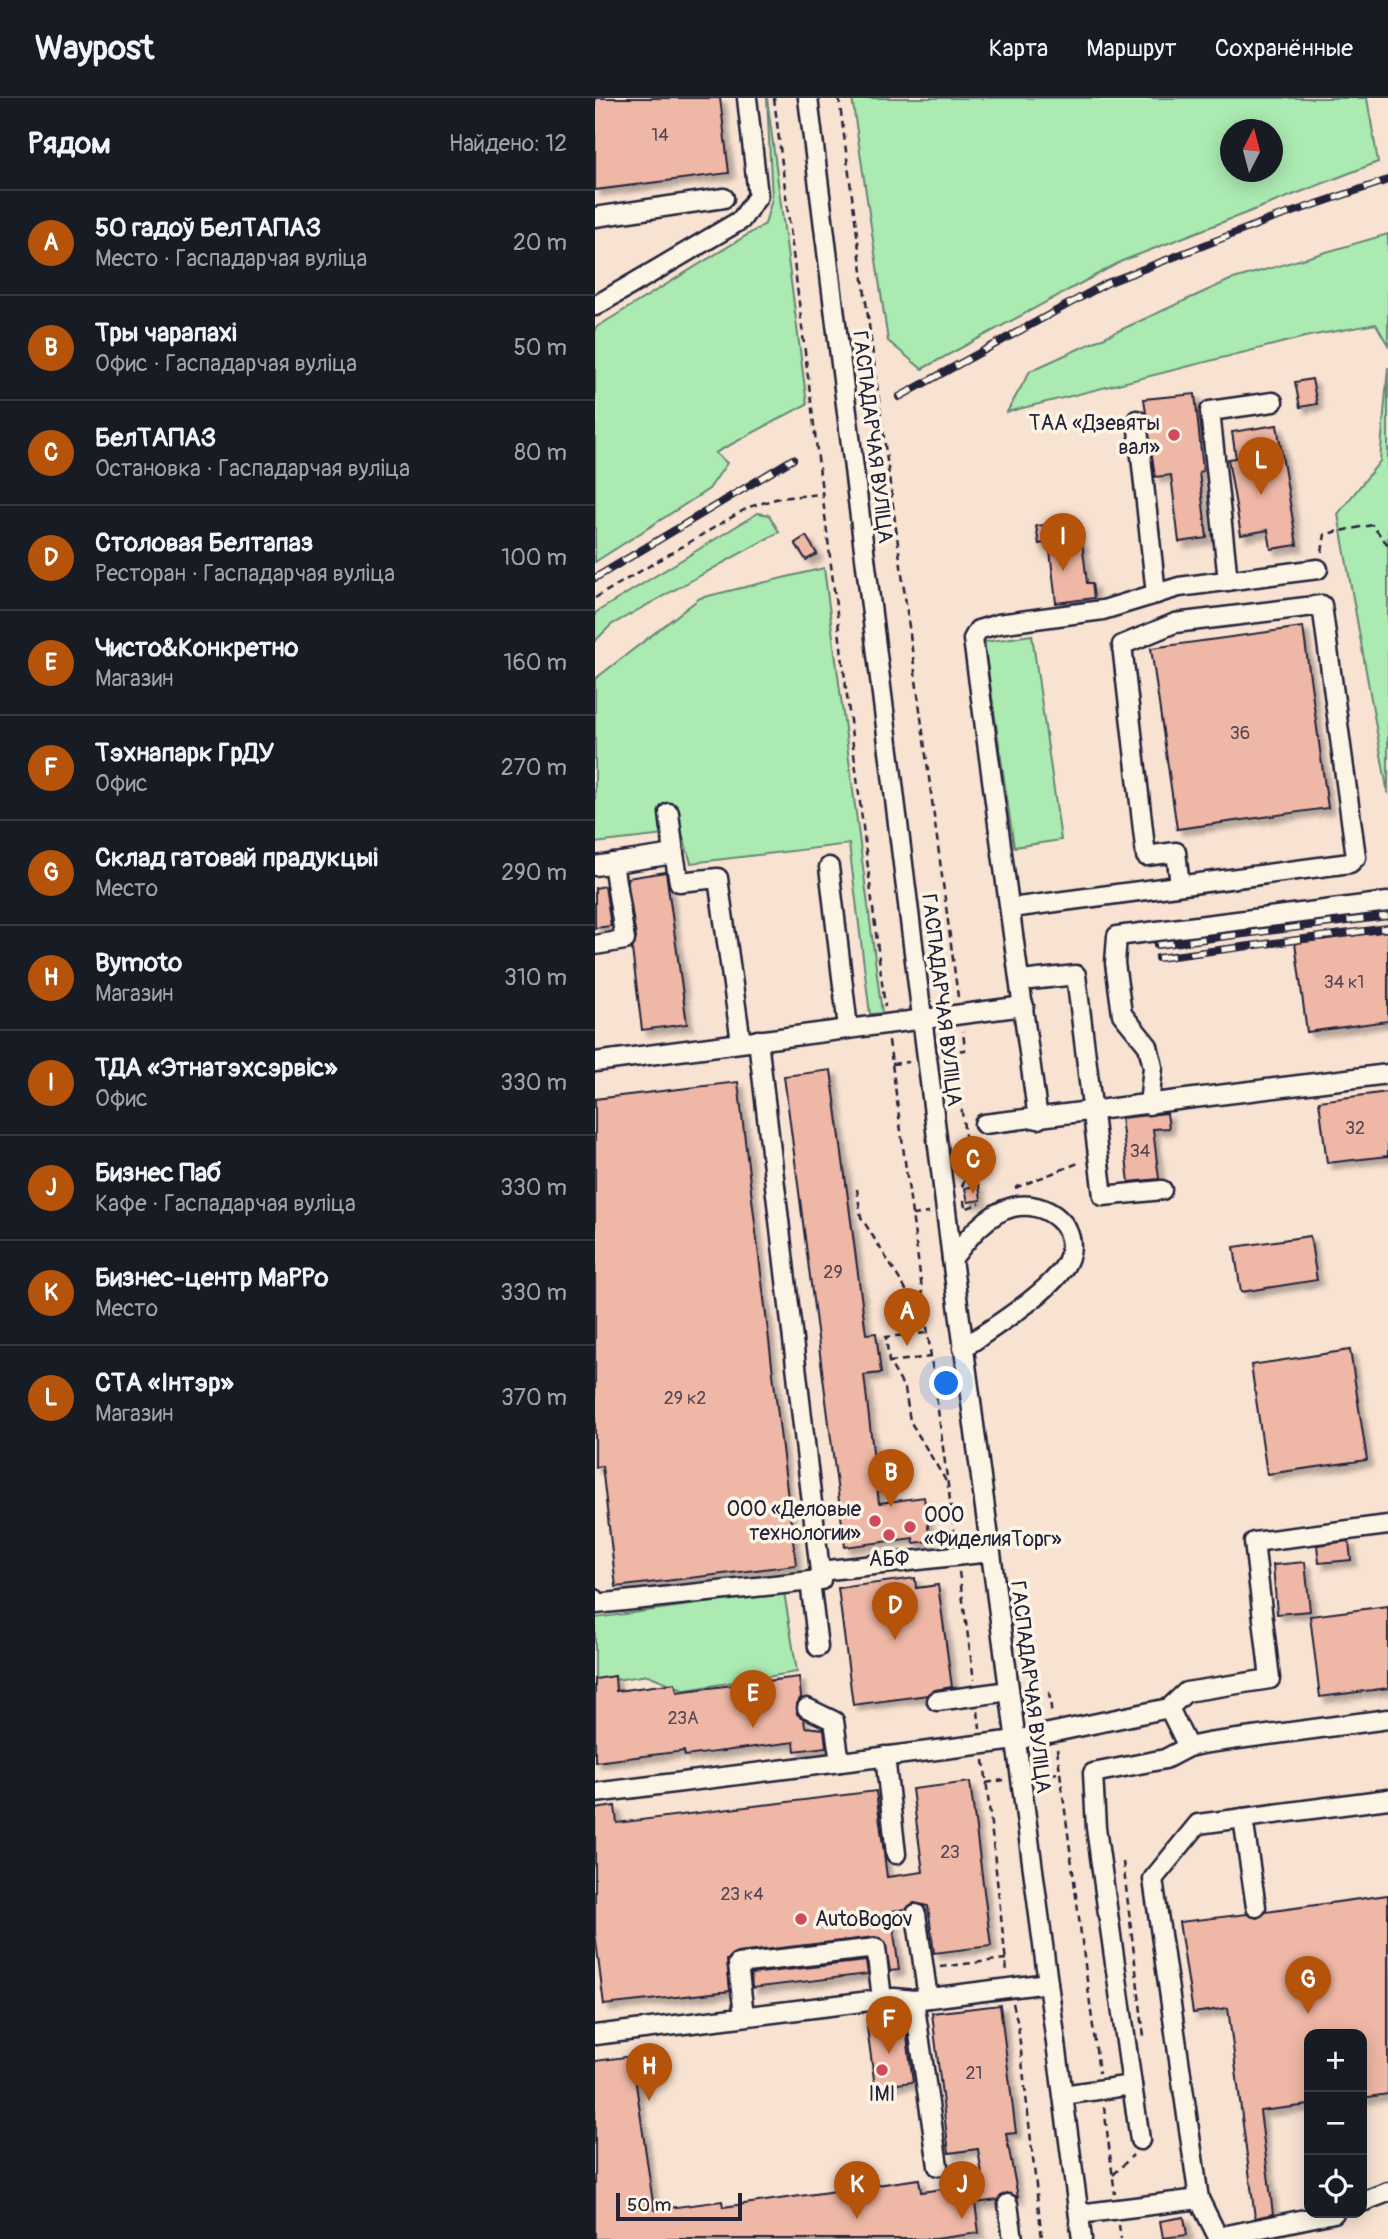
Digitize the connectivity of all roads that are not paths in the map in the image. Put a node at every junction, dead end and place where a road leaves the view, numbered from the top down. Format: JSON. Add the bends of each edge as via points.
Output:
{"nodes":[{"id":1,"x":747,"y":98,"type":"edge"},
{"id":2,"x":808,"y":98,"type":"edge"},
{"id":3,"x":725,"y":198,"type":"dead end"},
{"id":4,"x":595,"y":217,"type":"edge"},
{"id":5,"x":595,"y":306,"type":"edge"},
{"id":6,"x":1273,"y":402,"type":"dead end"},
{"id":7,"x":1137,"y":420,"type":"dead end"},
{"id":8,"x":1318,"y":569,"type":"road end"},
{"id":9,"x":1228,"y":580,"type":"junction"},
{"id":10,"x":1156,"y":594,"type":"junction"},
{"id":11,"x":669,"y":813,"type":"dead end"},
{"id":12,"x":674,"y":854,"type":"junction"},
{"id":13,"x":604,"y":864,"type":"edge"},
{"id":14,"x":829,"y":866,"type":"dead end"},
{"id":15,"x":1180,"y":885,"type":"junction"},
{"id":16,"x":1388,"y":902,"type":"edge"},
{"id":17,"x":1011,"y":908,"type":"junction"},
{"id":18,"x":595,"y":945,"type":"edge"},
{"id":19,"x":1021,"y":981,"type":"junction"},
{"id":20,"x":1024,"y":1006,"type":"junction"},
{"id":21,"x":922,"y":1019,"type":"junction"},
{"id":22,"x":848,"y":1028,"type":"junction"},
{"id":23,"x":749,"y":1041,"type":"junction"},
{"id":24,"x":595,"y":1062,"type":"edge"},
{"id":25,"x":1388,"y":1074,"type":"edge"},
{"id":26,"x":1149,"y":1105,"type":"junction"},
{"id":27,"x":1091,"y":1112,"type":"junction"},
{"id":28,"x":1038,"y":1119,"type":"junction"},
{"id":29,"x":984,"y":1124,"type":"dead end"},
{"id":30,"x":1162,"y":1190,"type":"dead end"},
{"id":31,"x":952,"y":1259,"type":"junction"},
{"id":32,"x":963,"y":1348,"type":"junction"},
{"id":33,"x":1388,"y":1525,"type":"edge"},
{"id":34,"x":991,"y":1552,"type":"junction"},
{"id":35,"x":815,"y":1576,"type":"junction"},
{"id":36,"x":595,"y":1599,"type":"edge"},
{"id":37,"x":818,"y":1647,"type":"dead end"},
{"id":38,"x":1009,"y":1691,"type":"junction"},
{"id":39,"x":937,"y":1701,"type":"dead end"},
{"id":40,"x":807,"y":1708,"type":"dead end"},
{"id":41,"x":1169,"y":1708,"type":"junction"},
{"id":42,"x":1388,"y":1719,"type":"edge"},
{"id":43,"x":1016,"y":1740,"type":"junction"},
{"id":44,"x":1188,"y":1747,"type":"junction"},
{"id":45,"x":885,"y":1756,"type":"junction"},
{"id":46,"x":840,"y":1762,"type":"junction"},
{"id":47,"x":595,"y":1793,"type":"edge"},
{"id":48,"x":1388,"y":1799,"type":"edge"},
{"id":49,"x":1243,"y":1818,"type":"junction"},
{"id":50,"x":897,"y":1854,"type":"dead end"},
{"id":51,"x":1256,"y":1907,"type":"dead end"},
{"id":52,"x":916,"y":1914,"type":"dead end"},
{"id":53,"x":1048,"y":1983,"type":"junction"},
{"id":54,"x":882,"y":1999,"type":"junction"},
{"id":55,"x":921,"y":1999,"type":"junction"},
{"id":56,"x":744,"y":2015,"type":"junction"},
{"id":57,"x":595,"y":2035,"type":"edge"},
{"id":58,"x":1132,"y":2085,"type":"junction"},
{"id":59,"x":1063,"y":2095,"type":"junction"},
{"id":60,"x":1140,"y":2140,"type":"dead end"},
{"id":61,"x":938,"y":2166,"type":"dead end"},
{"id":62,"x":1388,"y":2192,"type":"edge"},
{"id":63,"x":1199,"y":2199,"type":"junction"},
{"id":64,"x":1367,"y":2200,"type":"edge"},
{"id":65,"x":1008,"y":2204,"type":"dead end"},
{"id":66,"x":1079,"y":2214,"type":"junction"},
{"id":67,"x":1321,"y":2218,"type":"edge"},
{"id":68,"x":1213,"y":2238,"type":"edge"},
{"id":69,"x":1013,"y":2239,"type":"edge"},
{"id":70,"x":1082,"y":2239,"type":"edge"}],
"edges":[{"from":1,"to":5,"type":"street","via":[[758,196],[747,212],[741,220]]},
{"from":2,"to":21,"type":"street","name":"ГАСПАДАРЧАЯ ВУЛІЦА"},
{"from":3,"to":4,"type":"street"},
{"from":6,"to":9,"type":"street","via":[[1210,411]]},
{"from":7,"to":10,"type":"street"},
{"from":8,"to":9,"type":"street"},
{"from":9,"to":10,"type":"street"},
{"from":10,"to":17,"type":"street","via":[[1104,610],[998,624],[978,630],[973,639]]},
{"from":11,"to":12,"type":"street"},
{"from":12,"to":13,"type":"street"},
{"from":12,"to":23,"type":"street","via":[[679,882],[718,878]]},
{"from":13,"to":18,"type":"street","via":[[625,940]]},
{"from":14,"to":22,"type":"street"},
{"from":15,"to":15,"type":"street","via":[[1175,852],[1146,856],[1122,645],[1175,623],[1322,605],[1356,857],[1350,863]]},
{"from":15,"to":17,"type":"street"},
{"from":16,"to":26,"type":"street","via":[[1117,936],[1115,962],[1122,1014],[1148,1046],[1153,1067]]},
{"from":17,"to":19,"type":"street"},
{"from":19,"to":20,"type":"street"},
{"from":19,"to":27,"type":"street","via":[[1076,975]]},
{"from":20,"to":21,"type":"street"},
{"from":20,"to":28,"type":"street"},
{"from":21,"to":22,"type":"street"},
{"from":21,"to":31,"type":"street","name":"ГАСПАДАРЧАЯ ВУЛІЦА"},
{"from":22,"to":23,"type":"street"},
{"from":23,"to":24,"type":"street"},
{"from":23,"to":35,"type":"street"},
{"from":25,"to":26,"type":"street"},
{"from":26,"to":27,"type":"street"},
{"from":27,"to":28,"type":"street"},
{"from":27,"to":30,"type":"street","via":[[1103,1196]]},
{"from":28,"to":29,"type":"street"},
{"from":31,"to":32,"type":"street","name":"ГАСПАДАРЧАЯ ВУЛІЦА"},
{"from":31,"to":32,"type":"street","via":[[990,1219],[1013,1207],[1038,1207],[1069,1229],[1072,1247],[1066,1265],[1026,1303]]},
{"from":32,"to":34,"type":"street","name":"ГАСПАДАРЧАЯ ВУЛІЦА"},
{"from":33,"to":41,"type":"street","via":[[1254,1542],[1270,1679],[1186,1692]]},
{"from":34,"to":35,"type":"street"},
{"from":34,"to":38,"type":"street","name":"ГАСПАДАРЧАЯ ВУЛІЦА"},
{"from":35,"to":36,"type":"street","via":[[596,1604]]},
{"from":35,"to":37,"type":"street"},
{"from":38,"to":39,"type":"street"},
{"from":38,"to":43,"type":"street","name":"ГАСПАДАРЧАЯ ВУЛІЦА"},
{"from":40,"to":46,"type":"street","via":[[834,1721]]},
{"from":41,"to":43,"type":"street"},
{"from":41,"to":44,"type":"street"},
{"from":42,"to":44,"type":"street"},
{"from":43,"to":45,"type":"street"},
{"from":43,"to":53,"type":"street","name":"ГАСПАДАРЧАЯ ВУЛІЦА"},
{"from":44,"to":58,"type":"street","via":[[1165,1759],[1093,1773],[1096,1828]]},
{"from":45,"to":46,"type":"street"},
{"from":45,"to":50,"type":"street"},
{"from":46,"to":47,"type":"street"},
{"from":48,"to":49,"type":"street"},
{"from":49,"to":51,"type":"street"},
{"from":49,"to":63,"type":"street","via":[[1198,1824],[1153,1879]]},
{"from":52,"to":55,"type":"street","via":[[924,1969]]},
{"from":53,"to":55,"type":"street"},
{"from":53,"to":59,"type":"street","name":"ГАСПАДАРЧАЯ ВУЛІЦА"},
{"from":54,"to":55,"type":"street"},
{"from":54,"to":56,"type":"street"},
{"from":54,"to":56,"type":"street","via":[[876,1948],[737,1964]]},
{"from":55,"to":61,"type":"street"},
{"from":56,"to":57,"type":"street"},
{"from":58,"to":59,"type":"street"},
{"from":58,"to":60,"type":"street"},
{"from":59,"to":66,"type":"street","name":"ГАСПАДАРЧАЯ ВУЛІЦА"},
{"from":62,"to":64,"type":"street"},
{"from":63,"to":66,"type":"street"},
{"from":63,"to":68,"type":"street"},
{"from":65,"to":69,"type":"street"},
{"from":66,"to":70,"type":"street","name":"ГАСПАДАРЧАЯ ВУЛІЦА"},
{"from":67,"to":68,"type":"street"}]}
